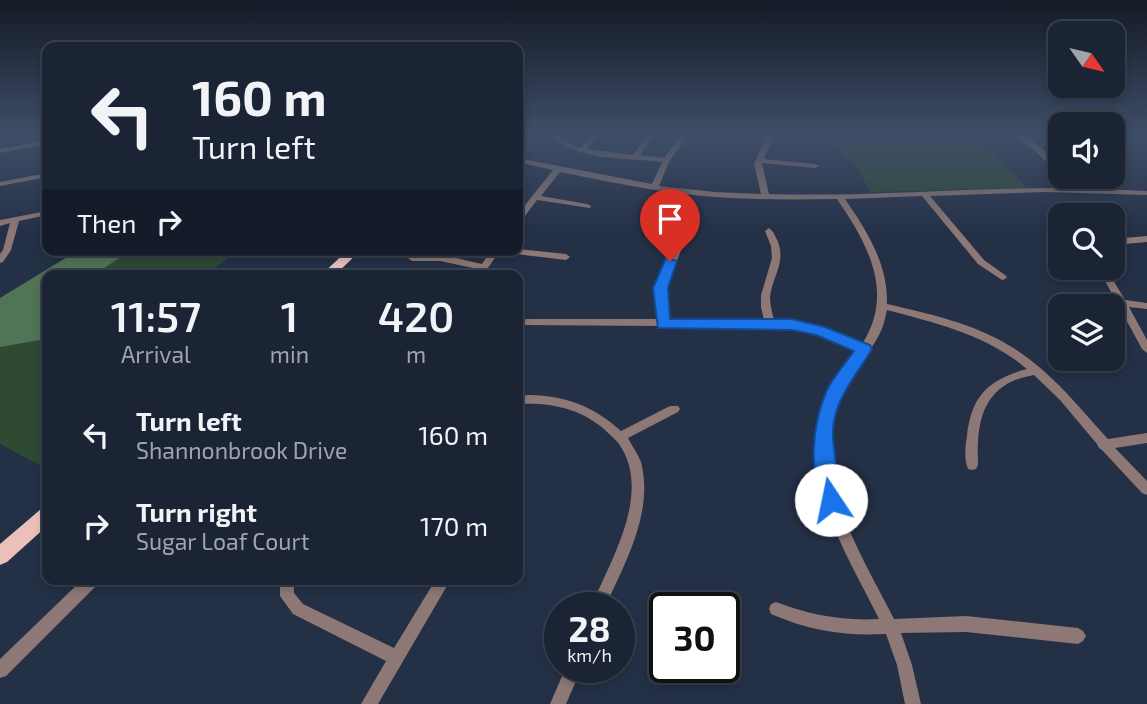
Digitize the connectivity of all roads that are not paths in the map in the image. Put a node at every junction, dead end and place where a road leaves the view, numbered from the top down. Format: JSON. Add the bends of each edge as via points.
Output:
{"nodes":[{"id":1,"x":548,"y":167,"type":"edge"},
{"id":2,"x":663,"y":167,"type":"edge"},
{"id":3,"x":759,"y":167,"type":"edge"},
{"id":4,"x":558,"y":169,"type":"junction"},
{"id":5,"x":42,"y":176,"type":"edge"},
{"id":6,"x":0,"y":184,"type":"edge"},
{"id":7,"x":654,"y":188,"type":"junction"},
{"id":8,"x":1081,"y":190,"type":"joint"},
{"id":9,"x":1136,"y":192,"type":"junction"},
{"id":10,"x":923,"y":193,"type":"junction"},
{"id":11,"x":1147,"y":193,"type":"edge"},
{"id":12,"x":839,"y":195,"type":"junction"},
{"id":13,"x":534,"y":197,"type":"junction"},
{"id":14,"x":766,"y":197,"type":"junction"},
{"id":15,"x":1147,"y":203,"type":"edge"},
{"id":16,"x":587,"y":206,"type":"dead end"},
{"id":17,"x":523,"y":212,"type":"edge"},
{"id":18,"x":42,"y":214,"type":"edge"},
{"id":19,"x":15,"y":220,"type":"junction"},
{"id":20,"x":0,"y":223,"type":"edge"},
{"id":21,"x":676,"y":224,"type":"dead end"},
{"id":22,"x":769,"y":231,"type":"dead end"},
{"id":23,"x":1147,"y":239,"type":"edge"},
{"id":24,"x":1125,"y":241,"type":"edge"},
{"id":25,"x":523,"y":252,"type":"edge"},
{"id":26,"x":348,"y":256,"type":"edge"},
{"id":27,"x":566,"y":257,"type":"dead end"},
{"id":28,"x":412,"y":258,"type":"dead end"},
{"id":29,"x":0,"y":260,"type":"edge"},
{"id":30,"x":333,"y":270,"type":"edge"},
{"id":31,"x":478,"y":270,"type":"edge"},
{"id":32,"x":1002,"y":277,"type":"dead end"},
{"id":33,"x":1125,"y":303,"type":"edge"},
{"id":34,"x":882,"y":306,"type":"junction"},
{"id":35,"x":1147,"y":306,"type":"edge"},
{"id":36,"x":1125,"y":309,"type":"edge"},
{"id":37,"x":523,"y":322,"type":"edge"},
{"id":38,"x":770,"y":323,"type":"junction"},
{"id":39,"x":663,"y":325,"type":"junction"},
{"id":40,"x":864,"y":349,"type":"junction"},
{"id":41,"x":1147,"y":349,"type":"edge"},
{"id":42,"x":1035,"y":370,"type":"junction"},
{"id":43,"x":523,"y":400,"type":"edge"},
{"id":44,"x":674,"y":409,"type":"dead end"},
{"id":45,"x":620,"y":437,"type":"junction"},
{"id":46,"x":1147,"y":438,"type":"edge"},
{"id":47,"x":1103,"y":445,"type":"junction"},
{"id":48,"x":972,"y":465,"type":"dead end"},
{"id":49,"x":1147,"y":489,"type":"edge"},
{"id":50,"x":42,"y":519,"type":"edge"},
{"id":51,"x":0,"y":556,"type":"edge"},
{"id":52,"x":87,"y":585,"type":"edge"},
{"id":53,"x":287,"y":585,"type":"edge"},
{"id":54,"x":440,"y":585,"type":"edge"},
{"id":55,"x":604,"y":592,"type":"edge"},
{"id":56,"x":776,"y":609,"type":"dead end"},
{"id":57,"x":891,"y":628,"type":"junction"},
{"id":58,"x":1078,"y":636,"type":"dead end"},
{"id":59,"x":397,"y":658,"type":"junction"},
{"id":60,"x":0,"y":670,"type":"edge"},
{"id":61,"x":567,"y":683,"type":"edge"},
{"id":62,"x":369,"y":704,"type":"edge"},
{"id":63,"x":558,"y":704,"type":"edge"},
{"id":64,"x":913,"y":704,"type":"edge"}],
"edges":[{"from":1,"to":4,"type":"street"},
{"from":2,"to":7,"type":"street"},
{"from":3,"to":14,"type":"street"},
{"from":4,"to":7,"type":"street"},
{"from":4,"to":13,"type":"street"},
{"from":5,"to":6,"type":"street"},
{"from":7,"to":14,"type":"street"},
{"from":8,"to":9,"type":"street"},
{"from":8,"to":10,"type":"street"},
{"from":9,"to":11,"type":"street"},
{"from":9,"to":15,"type":"street"},
{"from":10,"to":12,"type":"street"},
{"from":10,"to":32,"type":"street","via":[[981,262]]},
{"from":12,"to":14,"type":"street"},
{"from":12,"to":34,"type":"street","via":[[876,256]]},
{"from":13,"to":16,"type":"street"},
{"from":13,"to":17,"type":"street"},
{"from":18,"to":19,"type":"street"},
{"from":19,"to":20,"type":"street"},
{"from":19,"to":29,"type":"street"},
{"from":21,"to":39,"type":"street","via":[[678,248],[660,288]]},
{"from":22,"to":38,"type":"street","via":[[779,256],[764,291]]},
{"from":23,"to":24,"type":"street"},
{"from":25,"to":27,"type":"street"},
{"from":26,"to":30,"type":"main road"},
{"from":28,"to":31,"type":"street","via":[[440,258]]},
{"from":33,"to":35,"type":"street"},
{"from":34,"to":40,"type":"street"},
{"from":34,"to":42,"type":"street","via":[[981,335]]},
{"from":36,"to":41,"type":"street"},
{"from":37,"to":39,"type":"street"},
{"from":38,"to":39,"type":"street"},
{"from":38,"to":40,"type":"street","via":[[819,330]]},
{"from":40,"to":57,"type":"street","via":[[835,392],[824,428],[824,464],[831,500],[848,544]]},
{"from":42,"to":47,"type":"street"},
{"from":42,"to":48,"type":"street","via":[[1004,380],[986,395],[970,442]]},
{"from":43,"to":45,"type":"street","via":[[577,407]]},
{"from":44,"to":45,"type":"street"},
{"from":45,"to":55,"type":"street","via":[[636,466],[638,502]]},
{"from":46,"to":47,"type":"street"},
{"from":47,"to":49,"type":"street"},
{"from":50,"to":51,"type":"main road"},
{"from":52,"to":60,"type":"street"},
{"from":53,"to":59,"type":"street","via":[[287,596],[298,609]]},
{"from":54,"to":59,"type":"street"},
{"from":56,"to":57,"type":"street","via":[[818,625]]},
{"from":57,"to":58,"type":"street","via":[[967,624]]},
{"from":57,"to":64,"type":"street"},
{"from":59,"to":62,"type":"street"},
{"from":61,"to":63,"type":"street"}]}
